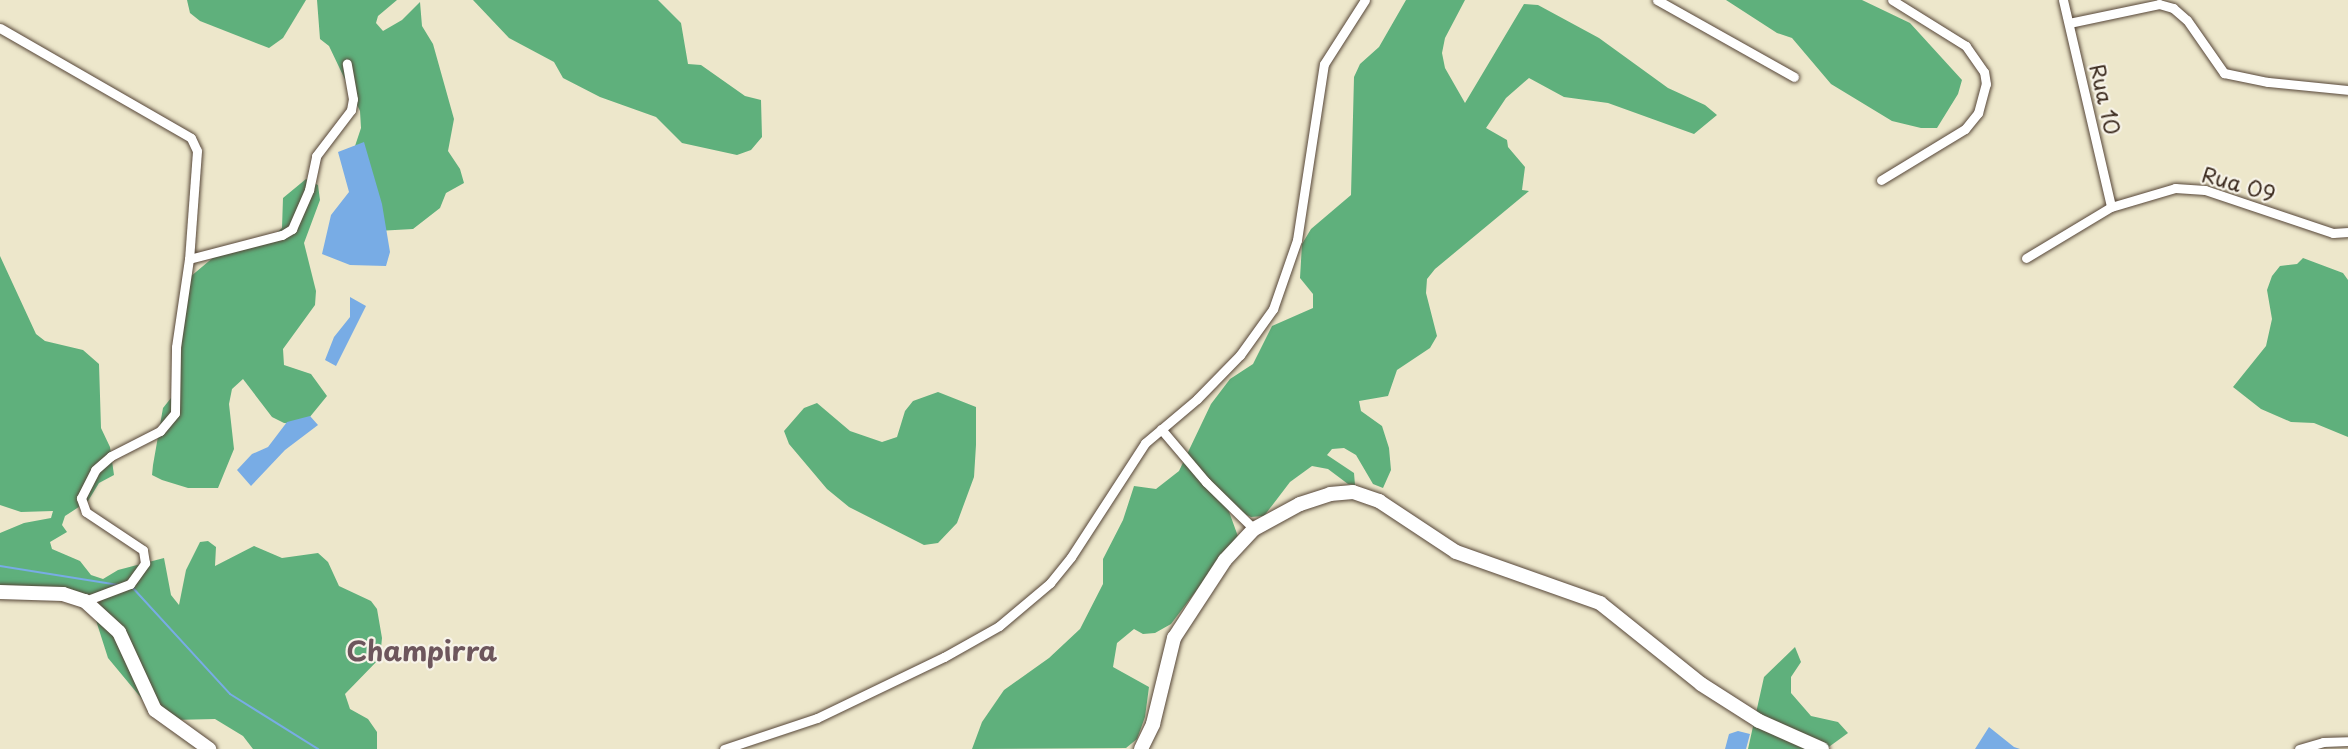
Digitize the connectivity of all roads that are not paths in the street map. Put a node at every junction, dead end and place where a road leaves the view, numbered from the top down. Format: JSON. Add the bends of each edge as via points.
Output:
{"nodes":[{"id":1,"x":1365,"y":0,"type":"edge"},
{"id":2,"x":1657,"y":0,"type":"edge"},
{"id":3,"x":1892,"y":0,"type":"edge"},
{"id":4,"x":2063,"y":0,"type":"edge"},
{"id":5,"x":2069,"y":23,"type":"junction"},
{"id":6,"x":0,"y":28,"type":"edge"},
{"id":7,"x":347,"y":64,"type":"dead end"},
{"id":8,"x":1794,"y":77,"type":"dead end"},
{"id":9,"x":2348,"y":90,"type":"edge"},
{"id":10,"x":1881,"y":180,"type":"dead end"},
{"id":11,"x":2110,"y":207,"type":"junction"},
{"id":12,"x":2348,"y":232,"type":"edge"},
{"id":13,"x":2026,"y":258,"type":"dead end"},
{"id":14,"x":189,"y":259,"type":"junction"},
{"id":15,"x":1161,"y":429,"type":"junction"},
{"id":16,"x":1254,"y":529,"type":"junction"},
{"id":17,"x":0,"y":592,"type":"edge"},
{"id":18,"x":85,"y":601,"type":"junction"},
{"id":19,"x":2348,"y":741,"type":"edge"},
{"id":20,"x":209,"y":749,"type":"edge"},
{"id":21,"x":724,"y":749,"type":"edge"},
{"id":22,"x":1141,"y":749,"type":"edge"},
{"id":23,"x":1822,"y":749,"type":"edge"},
{"id":24,"x":2299,"y":749,"type":"edge"}],
"edges":[{"from":1,"to":15,"type":"street","via":[[1323,64],[1297,240],[1273,309],[1240,355]]},
{"from":2,"to":8,"type":"street"},
{"from":3,"to":10,"type":"street","via":[[1966,46],[1984,72],[1986,84],[1978,113],[1965,129]]},
{"from":4,"to":5,"type":"street","name":"Rua 10"},
{"from":5,"to":9,"type":"street","via":[[2158,4],[2173,8],[2187,20],[2224,73]]},
{"from":5,"to":11,"type":"street","name":"Rua 10"},
{"from":6,"to":14,"type":"street","via":[[191,138],[197,151]]},
{"from":7,"to":14,"type":"street","via":[[351,110],[316,156],[309,190],[292,229]]},
{"from":11,"to":12,"type":"street","name":"Rua 09","via":[[2189,188],[2254,204],[2333,233]]},
{"from":11,"to":13,"type":"street","name":"Rua 09"},
{"from":14,"to":18,"type":"street","via":[[177,347],[176,413],[159,431],[111,456],[95,470],[81,498],[86,512],[143,550],[145,563],[130,584]]},
{"from":15,"to":16,"type":"street","via":[[1179,453]]},
{"from":15,"to":21,"type":"street","via":[[1145,443],[1050,583],[999,626],[862,698]]},
{"from":16,"to":22,"type":"street","via":[[1206,585],[1173,638],[1153,724]]},
{"from":16,"to":23,"type":"street","via":[[1300,504],[1330,494],[1353,492],[1367,496],[1456,552],[1600,603],[1701,684],[1759,721]]},
{"from":17,"to":18,"type":"street","via":[[63,594]]},
{"from":18,"to":20,"type":"street","via":[[118,632],[155,710]]},
{"from":19,"to":24,"type":"street","via":[[2323,742]]}]}
